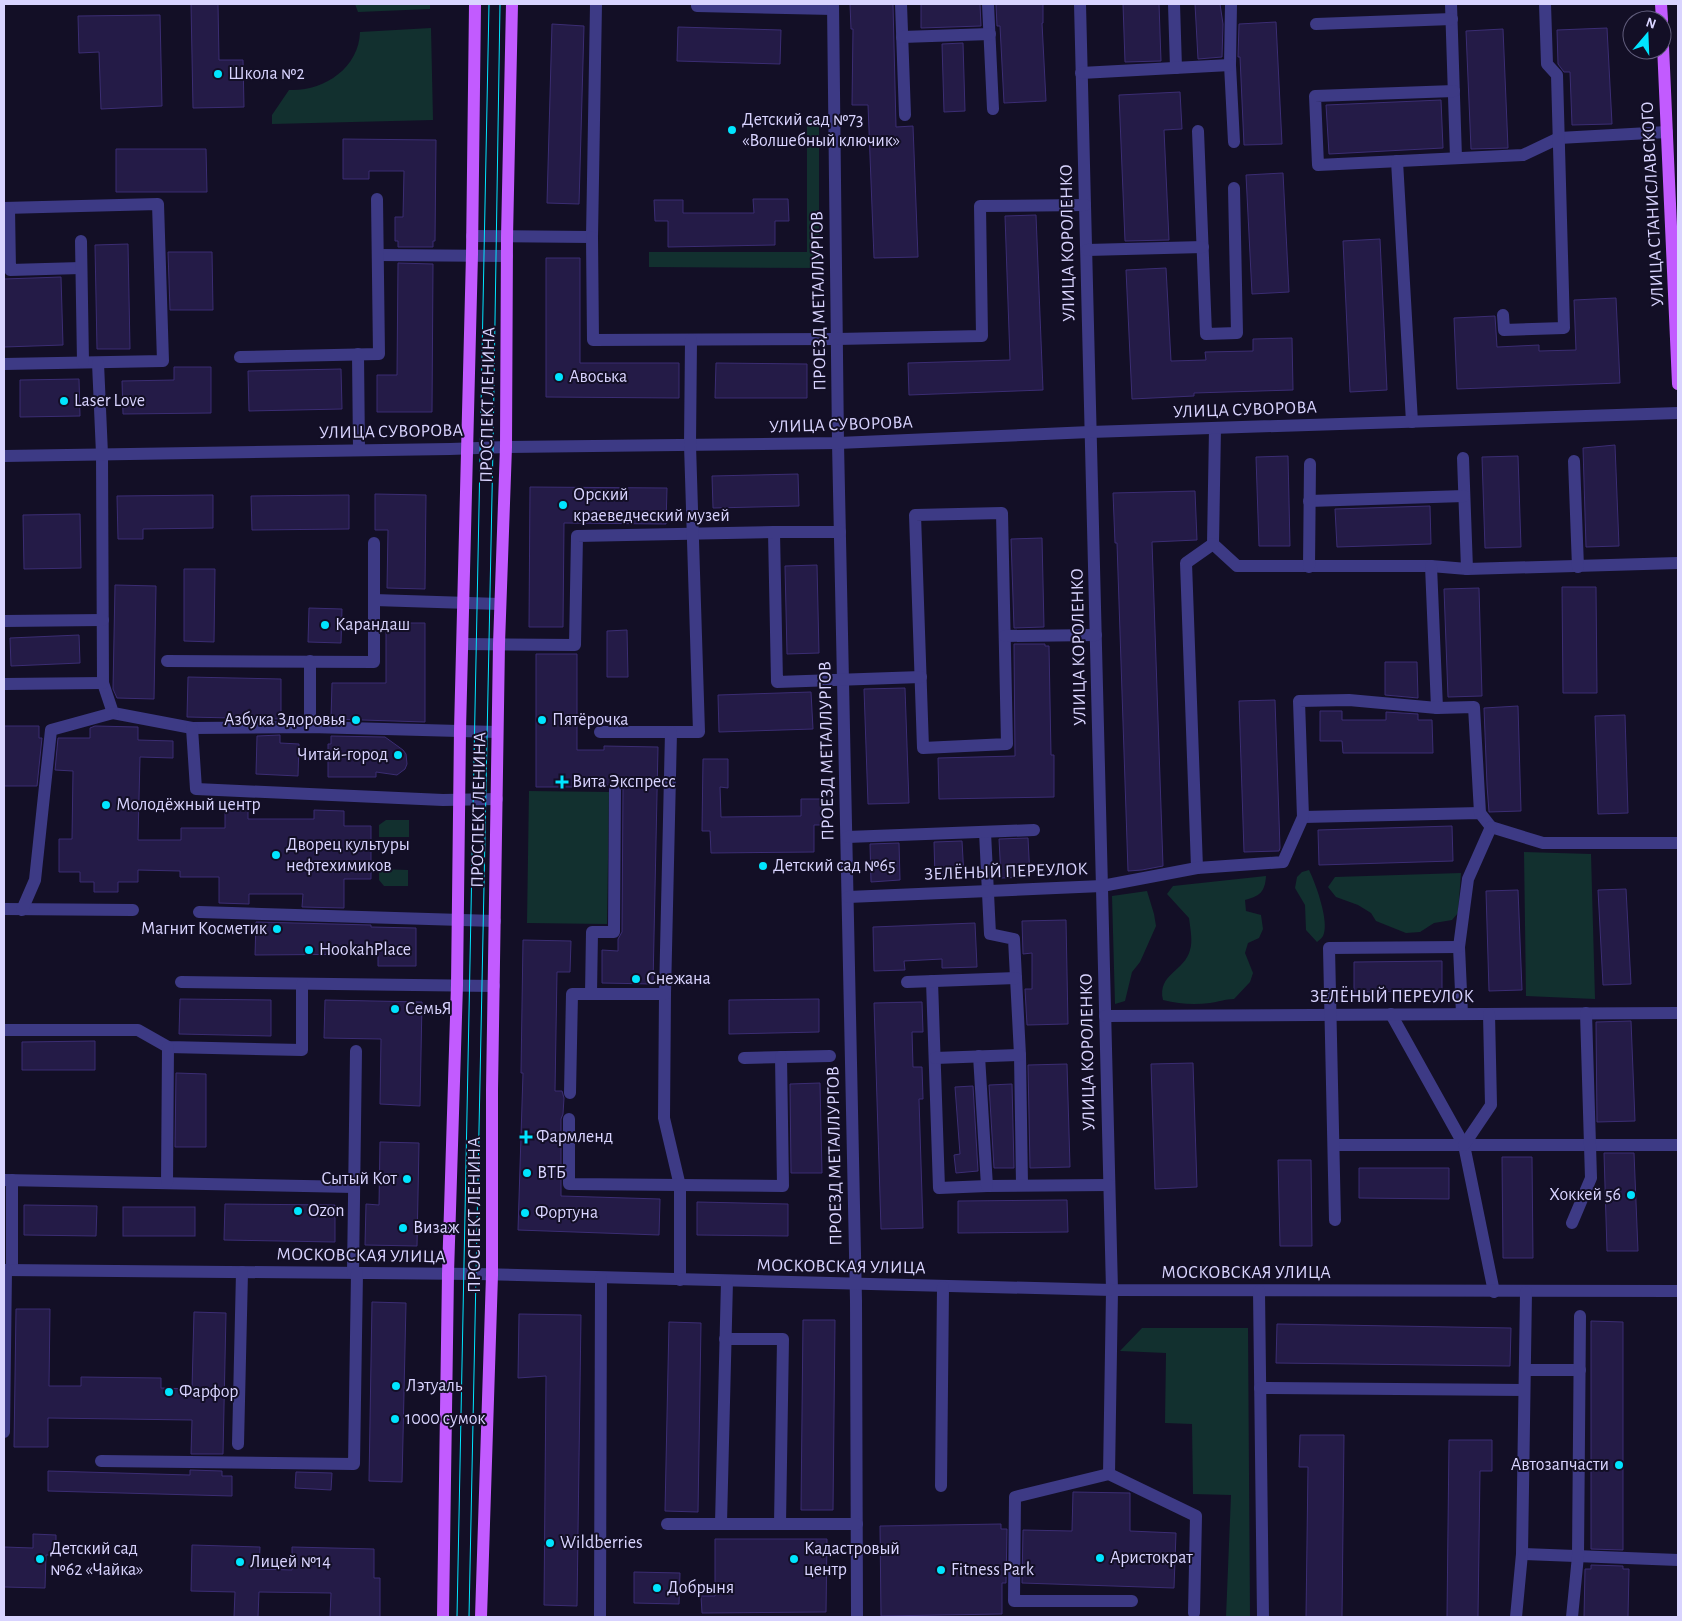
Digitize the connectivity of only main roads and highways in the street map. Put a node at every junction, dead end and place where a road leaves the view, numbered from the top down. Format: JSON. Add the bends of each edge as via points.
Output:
{"nodes":[{"id":1,"x":475,"y":4,"type":"edge"},
{"id":2,"x":512,"y":4,"type":"edge"},
{"id":3,"x":1664,"y":60,"type":"edge"},
{"id":4,"x":1678,"y":384,"type":"edge"},
{"id":5,"x":443,"y":1617,"type":"edge"},
{"id":6,"x":481,"y":1617,"type":"edge"}],
"edges":[{"from":1,"to":5,"type":"main road","name":"ПРОСПЕКТ ЛЕНИНА"},
{"from":2,"to":6,"type":"main road","name":"ПРОСПЕКТ ЛЕНИНА","via":[[506,447],[496,800],[492,1275]]},
{"from":3,"to":4,"type":"main road","name":"УЛИЦА СТАНИСЛАВСКОГО"}]}
